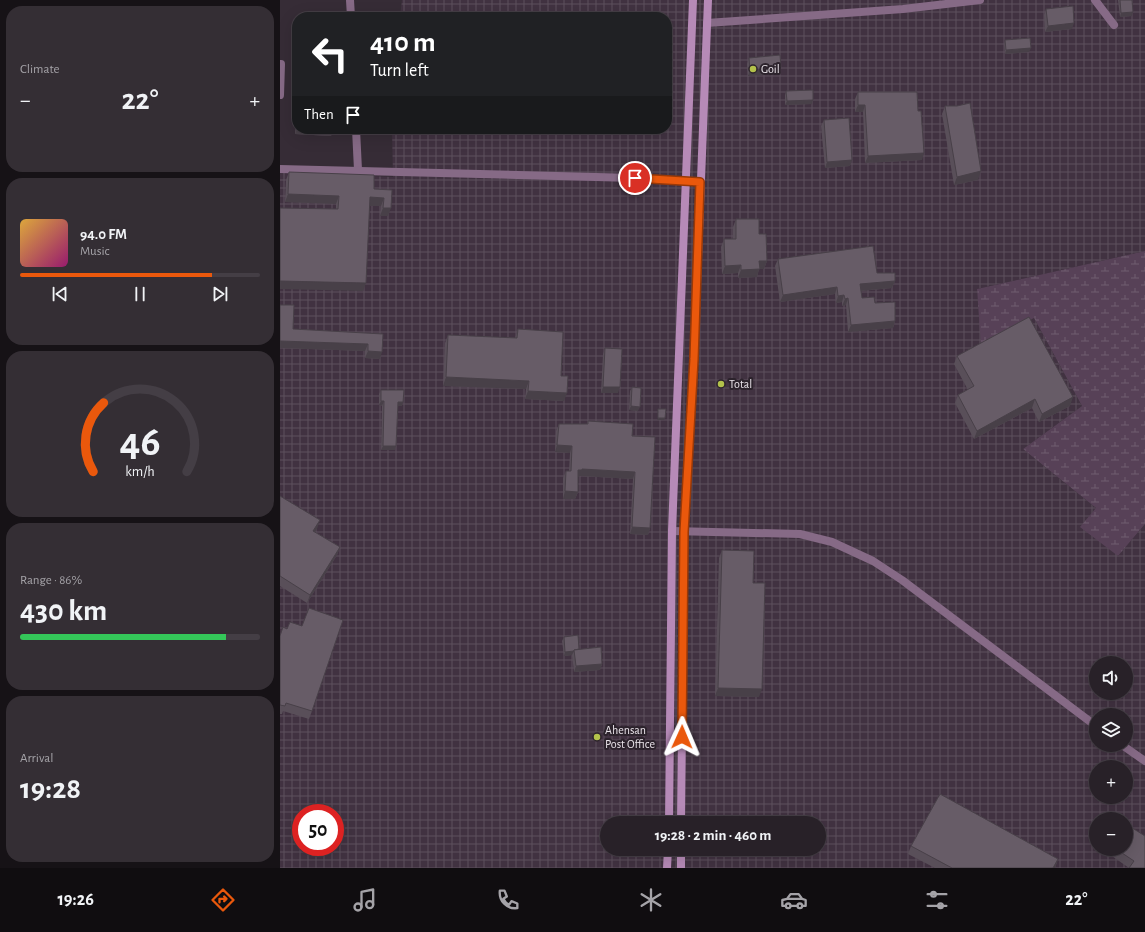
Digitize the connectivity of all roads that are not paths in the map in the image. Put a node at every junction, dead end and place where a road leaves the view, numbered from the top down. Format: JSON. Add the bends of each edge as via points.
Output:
{"nodes":[{"id":1,"x":350,"y":0,"type":"edge"},
{"id":2,"x":693,"y":0,"type":"edge"},
{"id":3,"x":708,"y":0,"type":"edge"},
{"id":4,"x":980,"y":0,"type":"edge"},
{"id":5,"x":1095,"y":0,"type":"edge"},
{"id":6,"x":351,"y":12,"type":"edge"},
{"id":7,"x":707,"y":23,"type":"junction"},
{"id":8,"x":1114,"y":25,"type":"dead end"},
{"id":9,"x":281,"y":64,"type":"dead end"},
{"id":10,"x":280,"y":95,"type":"edge"},
{"id":11,"x":356,"y":134,"type":"edge"},
{"id":12,"x":280,"y":169,"type":"edge"},
{"id":13,"x":358,"y":170,"type":"junction"},
{"id":14,"x":687,"y":181,"type":"junction"},
{"id":15,"x":700,"y":182,"type":"junction"},
{"id":16,"x":672,"y":531,"type":"junction"},
{"id":17,"x":684,"y":532,"type":"junction"},
{"id":18,"x":1089,"y":721,"type":"edge"},
{"id":19,"x":1132,"y":752,"type":"edge"},
{"id":20,"x":1145,"y":761,"type":"edge"},
{"id":21,"x":669,"y":816,"type":"edge"},
{"id":22,"x":682,"y":816,"type":"edge"},
{"id":23,"x":668,"y":856,"type":"edge"},
{"id":24,"x":681,"y":856,"type":"edge"},
{"id":25,"x":667,"y":868,"type":"edge"},
{"id":26,"x":681,"y":868,"type":"edge"}],
"edges":[{"from":1,"to":6,"type":"street"},
{"from":2,"to":14,"type":"main road"},
{"from":3,"to":7,"type":"main road"},
{"from":4,"to":7,"type":"street","via":[[903,9]]},
{"from":5,"to":8,"type":"street"},
{"from":7,"to":15,"type":"main road"},
{"from":9,"to":10,"type":"street"},
{"from":11,"to":13,"type":"street"},
{"from":12,"to":13,"type":"street"},
{"from":13,"to":14,"type":"street"},
{"from":14,"to":15,"type":"street"},
{"from":14,"to":16,"type":"main road"},
{"from":15,"to":17,"type":"main road","via":[[694,359]]},
{"from":16,"to":17,"type":"street"},
{"from":16,"to":21,"type":"main road"},
{"from":17,"to":18,"type":"street","via":[[800,534],[832,542],[873,561]]},
{"from":17,"to":22,"type":"main road"},
{"from":19,"to":20,"type":"street"},
{"from":23,"to":25,"type":"main road"},
{"from":24,"to":26,"type":"main road"}]}
